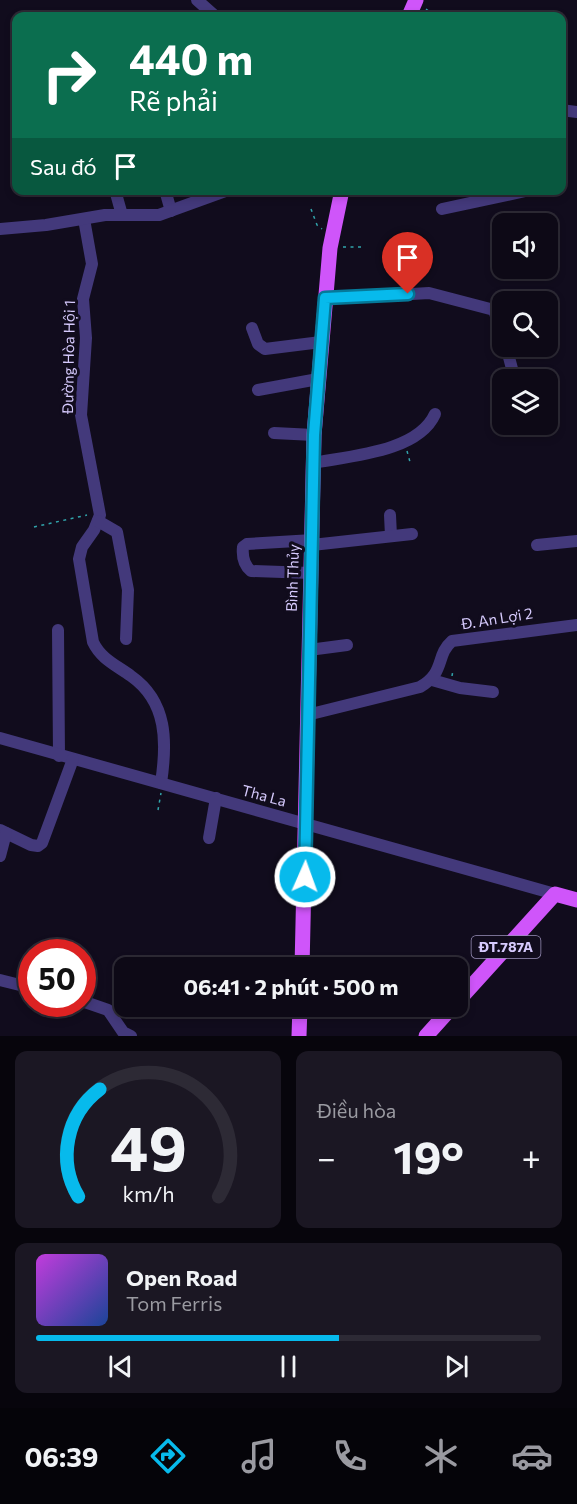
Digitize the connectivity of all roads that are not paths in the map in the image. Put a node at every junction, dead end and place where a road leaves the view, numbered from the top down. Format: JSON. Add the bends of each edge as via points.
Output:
{"nodes":[{"id":1,"x":197,"y":0,"type":"edge"},
{"id":2,"x":211,"y":12,"type":"edge"},
{"id":3,"x":116,"y":195,"type":"edge"},
{"id":4,"x":166,"y":195,"type":"edge"},
{"id":5,"x":214,"y":195,"type":"edge"},
{"id":6,"x":341,"y":195,"type":"edge"},
{"id":7,"x":480,"y":196,"type":"edge"},
{"id":8,"x":442,"y":209,"type":"dead end"},
{"id":9,"x":171,"y":211,"type":"junction"},
{"id":10,"x":122,"y":215,"type":"junction"},
{"id":11,"x":84,"y":219,"type":"junction"},
{"id":12,"x":0,"y":229,"type":"edge"},
{"id":13,"x":325,"y":298,"type":"junction"},
{"id":14,"x":492,"y":309,"type":"edge"},
{"id":15,"x":252,"y":328,"type":"dead end"},
{"id":16,"x":321,"y":342,"type":"junction"},
{"id":17,"x":318,"y":379,"type":"junction"},
{"id":18,"x":258,"y":390,"type":"dead end"},
{"id":19,"x":435,"y":414,"type":"dead end"},
{"id":20,"x":274,"y":433,"type":"dead end"},
{"id":21,"x":314,"y":435,"type":"junction"},
{"id":22,"x":313,"y":463,"type":"junction"},
{"id":23,"x":390,"y":515,"type":"dead end"},
{"id":24,"x":99,"y":517,"type":"junction"},
{"id":25,"x":412,"y":534,"type":"dead end"},
{"id":26,"x":391,"y":536,"type":"junction"},
{"id":27,"x":577,"y":541,"type":"edge"},
{"id":28,"x":312,"y":542,"type":"junction"},
{"id":29,"x":537,"y":545,"type":"dead end"},
{"id":30,"x":312,"y":573,"type":"junction"},
{"id":31,"x":577,"y":625,"type":"edge"},
{"id":32,"x":58,"y":630,"type":"dead end"},
{"id":33,"x":126,"y":639,"type":"dead end"},
{"id":34,"x":347,"y":645,"type":"dead end"},
{"id":35,"x":309,"y":650,"type":"junction"},
{"id":36,"x":432,"y":680,"type":"junction"},
{"id":37,"x":493,"y":692,"type":"dead end"},
{"id":38,"x":307,"y":715,"type":"junction"},
{"id":39,"x":0,"y":738,"type":"edge"},
{"id":40,"x":59,"y":756,"type":"junction"},
{"id":41,"x":73,"y":759,"type":"junction"},
{"id":42,"x":162,"y":783,"type":"junction"},
{"id":43,"x":216,"y":798,"type":"junction"},
{"id":44,"x":306,"y":823,"type":"junction"},
{"id":45,"x":3,"y":831,"type":"edge"},
{"id":46,"x":209,"y":838,"type":"dead end"},
{"id":47,"x":0,"y":856,"type":"edge"},
{"id":48,"x":555,"y":894,"type":"junction"},
{"id":49,"x":577,"y":900,"type":"edge"},
{"id":50,"x":302,"y":957,"type":"edge"},
{"id":51,"x":0,"y":980,"type":"edge"},
{"id":52,"x":18,"y":984,"type":"edge"},
{"id":53,"x":468,"y":990,"type":"edge"},
{"id":54,"x":96,"y":1006,"type":"edge"},
{"id":55,"x":300,"y":1017,"type":"edge"},
{"id":56,"x":443,"y":1017,"type":"edge"},
{"id":57,"x":131,"y":1036,"type":"edge"},
{"id":58,"x":299,"y":1036,"type":"edge"},
{"id":59,"x":426,"y":1036,"type":"edge"}],
"edges":[{"from":1,"to":2,"type":"street"},
{"from":3,"to":10,"type":"street"},
{"from":4,"to":9,"type":"street"},
{"from":5,"to":9,"type":"street"},
{"from":6,"to":13,"type":"main road","name":"Bình Thủy"},
{"from":7,"to":8,"type":"street"},
{"from":9,"to":10,"type":"street","via":[[151,216]]},
{"from":10,"to":11,"type":"street"},
{"from":11,"to":12,"type":"street"},
{"from":11,"to":24,"type":"street","name":"Đường Hòa Hội 1","via":[[92,264],[84,299],[86,338],[81,415]]},
{"from":13,"to":14,"type":"street","via":[[439,294]]},
{"from":13,"to":16,"type":"main road","name":"Bình Thủy"},
{"from":15,"to":16,"type":"street","via":[[260,348]]},
{"from":16,"to":17,"type":"main road","name":"Bình Thủy"},
{"from":17,"to":18,"type":"street"},
{"from":17,"to":21,"type":"main road","name":"Bình Thủy"},
{"from":19,"to":22,"type":"street","via":[[425,430],[405,442]]},
{"from":20,"to":21,"type":"street"},
{"from":21,"to":22,"type":"main road","name":"Bình Thủy"},
{"from":22,"to":28,"type":"main road","name":"Bình Thủy"},
{"from":23,"to":26,"type":"street"},
{"from":24,"to":33,"type":"street","via":[[117,532],[128,590]]},
{"from":24,"to":42,"type":"street","via":[[82,547],[80,559],[93,642],[99,654],[134,678],[161,713],[166,747]]},
{"from":25,"to":26,"type":"street"},
{"from":26,"to":28,"type":"street"},
{"from":27,"to":29,"type":"street"},
{"from":28,"to":30,"type":"main road","name":"Bình Thủy"},
{"from":28,"to":30,"type":"street","via":[[247,544],[242,553],[251,571]]},
{"from":30,"to":35,"type":"main road","name":"Bình Thủy"},
{"from":31,"to":36,"type":"street","name":"Đ. An Lợi 2","via":[[452,641]]},
{"from":32,"to":40,"type":"street"},
{"from":34,"to":35,"type":"street"},
{"from":35,"to":38,"type":"main road","name":"Bình Thủy"},
{"from":36,"to":37,"type":"street"},
{"from":36,"to":38,"type":"street","via":[[408,692]]},
{"from":38,"to":44,"type":"main road","name":"Bình Thủy"},
{"from":39,"to":40,"type":"street","name":"Tha La"},
{"from":40,"to":41,"type":"street","name":"Tha La"},
{"from":41,"to":42,"type":"street","name":"Tha La"},
{"from":41,"to":45,"type":"street","via":[[42,843],[31,845]]},
{"from":42,"to":43,"type":"street","name":"Tha La"},
{"from":43,"to":44,"type":"street","name":"Tha La"},
{"from":43,"to":46,"type":"street"},
{"from":44,"to":48,"type":"street","name":"Tha La"},
{"from":44,"to":50,"type":"main road","name":"Bình Thủy"},
{"from":45,"to":47,"type":"street"},
{"from":48,"to":49,"type":"main road"},
{"from":48,"to":53,"type":"main road","number":"ĐT.787A"},
{"from":51,"to":52,"type":"street"},
{"from":54,"to":57,"type":"street","via":[[108,1010],[123,1032]]},
{"from":55,"to":58,"type":"main road"},
{"from":56,"to":59,"type":"main road"}]}
